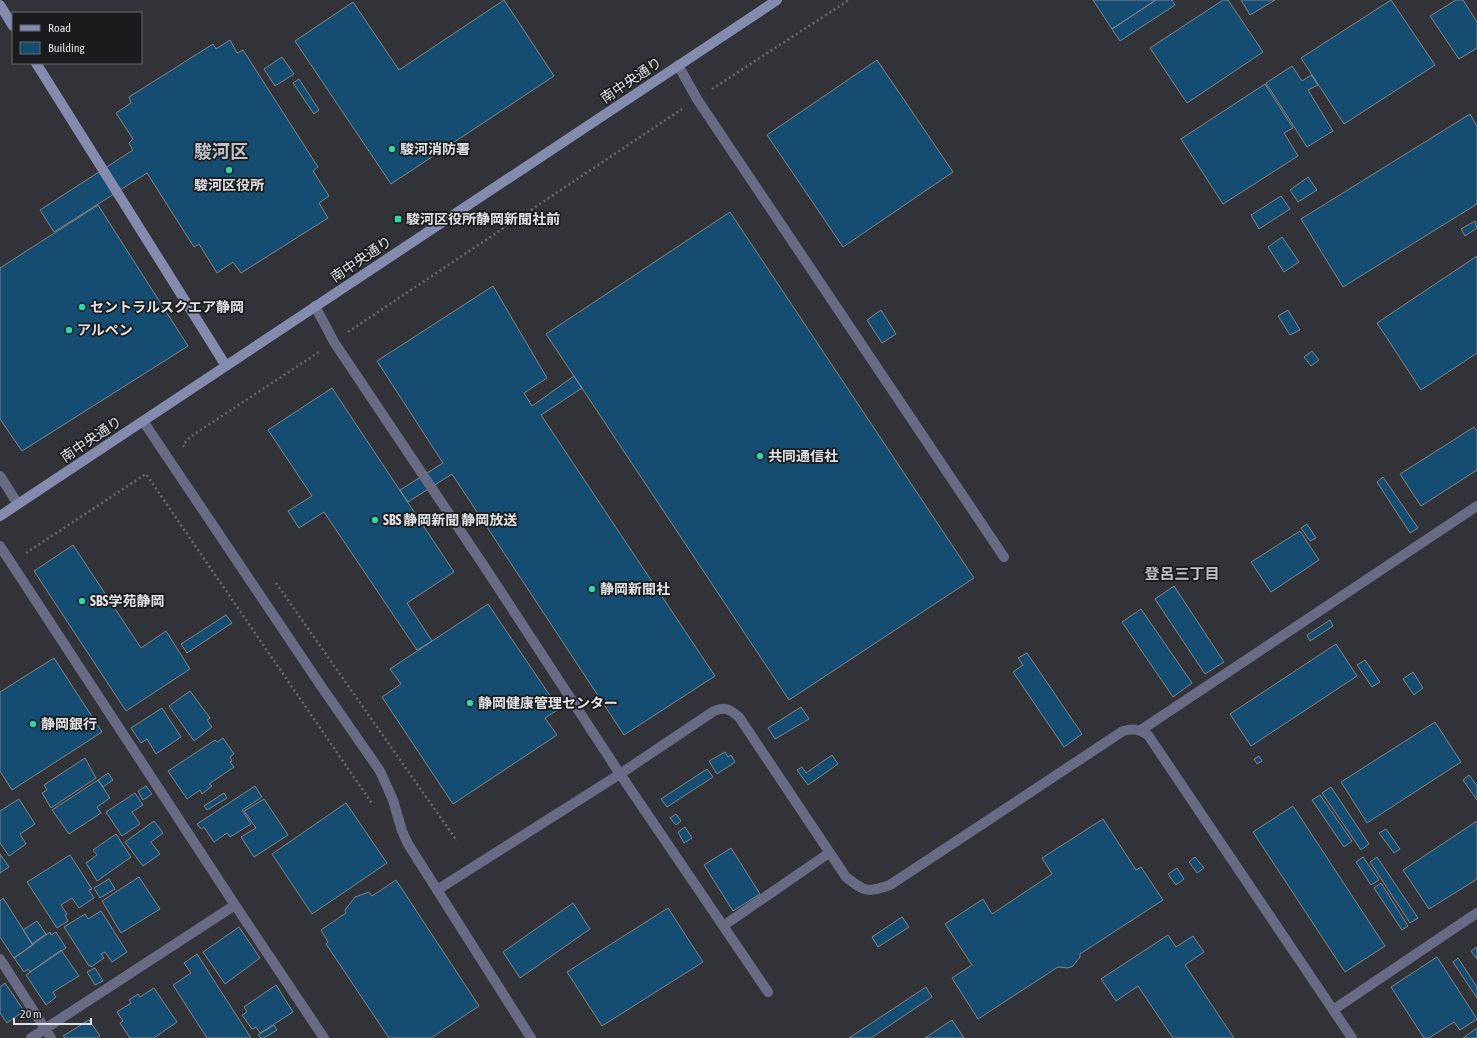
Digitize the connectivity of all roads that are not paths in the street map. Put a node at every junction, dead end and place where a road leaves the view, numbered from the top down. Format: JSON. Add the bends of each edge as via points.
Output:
{"nodes":[{"id":1,"x":777,"y":0,"type":"edge"},
{"id":2,"x":0,"y":5,"type":"edge"},
{"id":3,"x":12,"y":24,"type":"edge"},
{"id":4,"x":37,"y":64,"type":"edge"},
{"id":5,"x":678,"y":65,"type":"junction"},
{"id":6,"x":315,"y":306,"type":"junction"},
{"id":7,"x":226,"y":366,"type":"junction"},
{"id":8,"x":143,"y":421,"type":"junction"},
{"id":9,"x":0,"y":476,"type":"edge"},
{"id":10,"x":18,"y":504,"type":"junction"},
{"id":11,"x":1477,"y":506,"type":"edge"},
{"id":12,"x":0,"y":516,"type":"edge"},
{"id":13,"x":0,"y":546,"type":"edge"},
{"id":14,"x":1004,"y":557,"type":"dead end"},
{"id":15,"x":1140,"y":730,"type":"junction"},
{"id":16,"x":620,"y":774,"type":"junction"},
{"id":17,"x":829,"y":853,"type":"junction"},
{"id":18,"x":437,"y":890,"type":"junction"},
{"id":19,"x":235,"y":905,"type":"junction"},
{"id":20,"x":1477,"y":913,"type":"edge"},
{"id":21,"x":723,"y":926,"type":"junction"},
{"id":22,"x":0,"y":959,"type":"edge"},
{"id":23,"x":768,"y":992,"type":"dead end"},
{"id":24,"x":1333,"y":1010,"type":"junction"},
{"id":25,"x":45,"y":1029,"type":"junction"},
{"id":26,"x":31,"y":1038,"type":"edge"},
{"id":27,"x":51,"y":1038,"type":"edge"},
{"id":28,"x":324,"y":1038,"type":"edge"},
{"id":29,"x":531,"y":1038,"type":"edge"},
{"id":30,"x":1352,"y":1038,"type":"edge"}],
"edges":[{"from":1,"to":5,"type":"street","name":"南中央通り"},
{"from":2,"to":3,"type":"street"},
{"from":4,"to":7,"type":"street"},
{"from":5,"to":6,"type":"street","name":"南中央通り"},
{"from":5,"to":14,"type":"street","via":[[697,99]]},
{"from":6,"to":7,"type":"street","name":"南中央通り"},
{"from":6,"to":16,"type":"street","via":[[334,342]]},
{"from":7,"to":8,"type":"street","name":"南中央通り"},
{"from":8,"to":10,"type":"street","name":"南中央通り"},
{"from":8,"to":18,"type":"street","via":[[380,771],[408,844]]},
{"from":9,"to":10,"type":"street"},
{"from":10,"to":12,"type":"street","name":"南中央通り"},
{"from":11,"to":15,"type":"street"},
{"from":13,"to":19,"type":"street"},
{"from":15,"to":17,"type":"street","via":[[1133,728],[1123,731],[890,885],[873,891],[860,888],[846,877]]},
{"from":15,"to":24,"type":"street","via":[[1148,735]]},
{"from":16,"to":17,"type":"street","via":[[714,711],[721,708],[730,710],[738,717]]},
{"from":16,"to":18,"type":"street"},
{"from":16,"to":21,"type":"street"},
{"from":17,"to":21,"type":"street"},
{"from":18,"to":29,"type":"street"},
{"from":19,"to":25,"type":"street"},
{"from":19,"to":28,"type":"street"},
{"from":20,"to":24,"type":"street"},
{"from":21,"to":23,"type":"street"},
{"from":22,"to":25,"type":"street"},
{"from":24,"to":30,"type":"street"},
{"from":25,"to":26,"type":"street"},
{"from":25,"to":27,"type":"street"}]}
